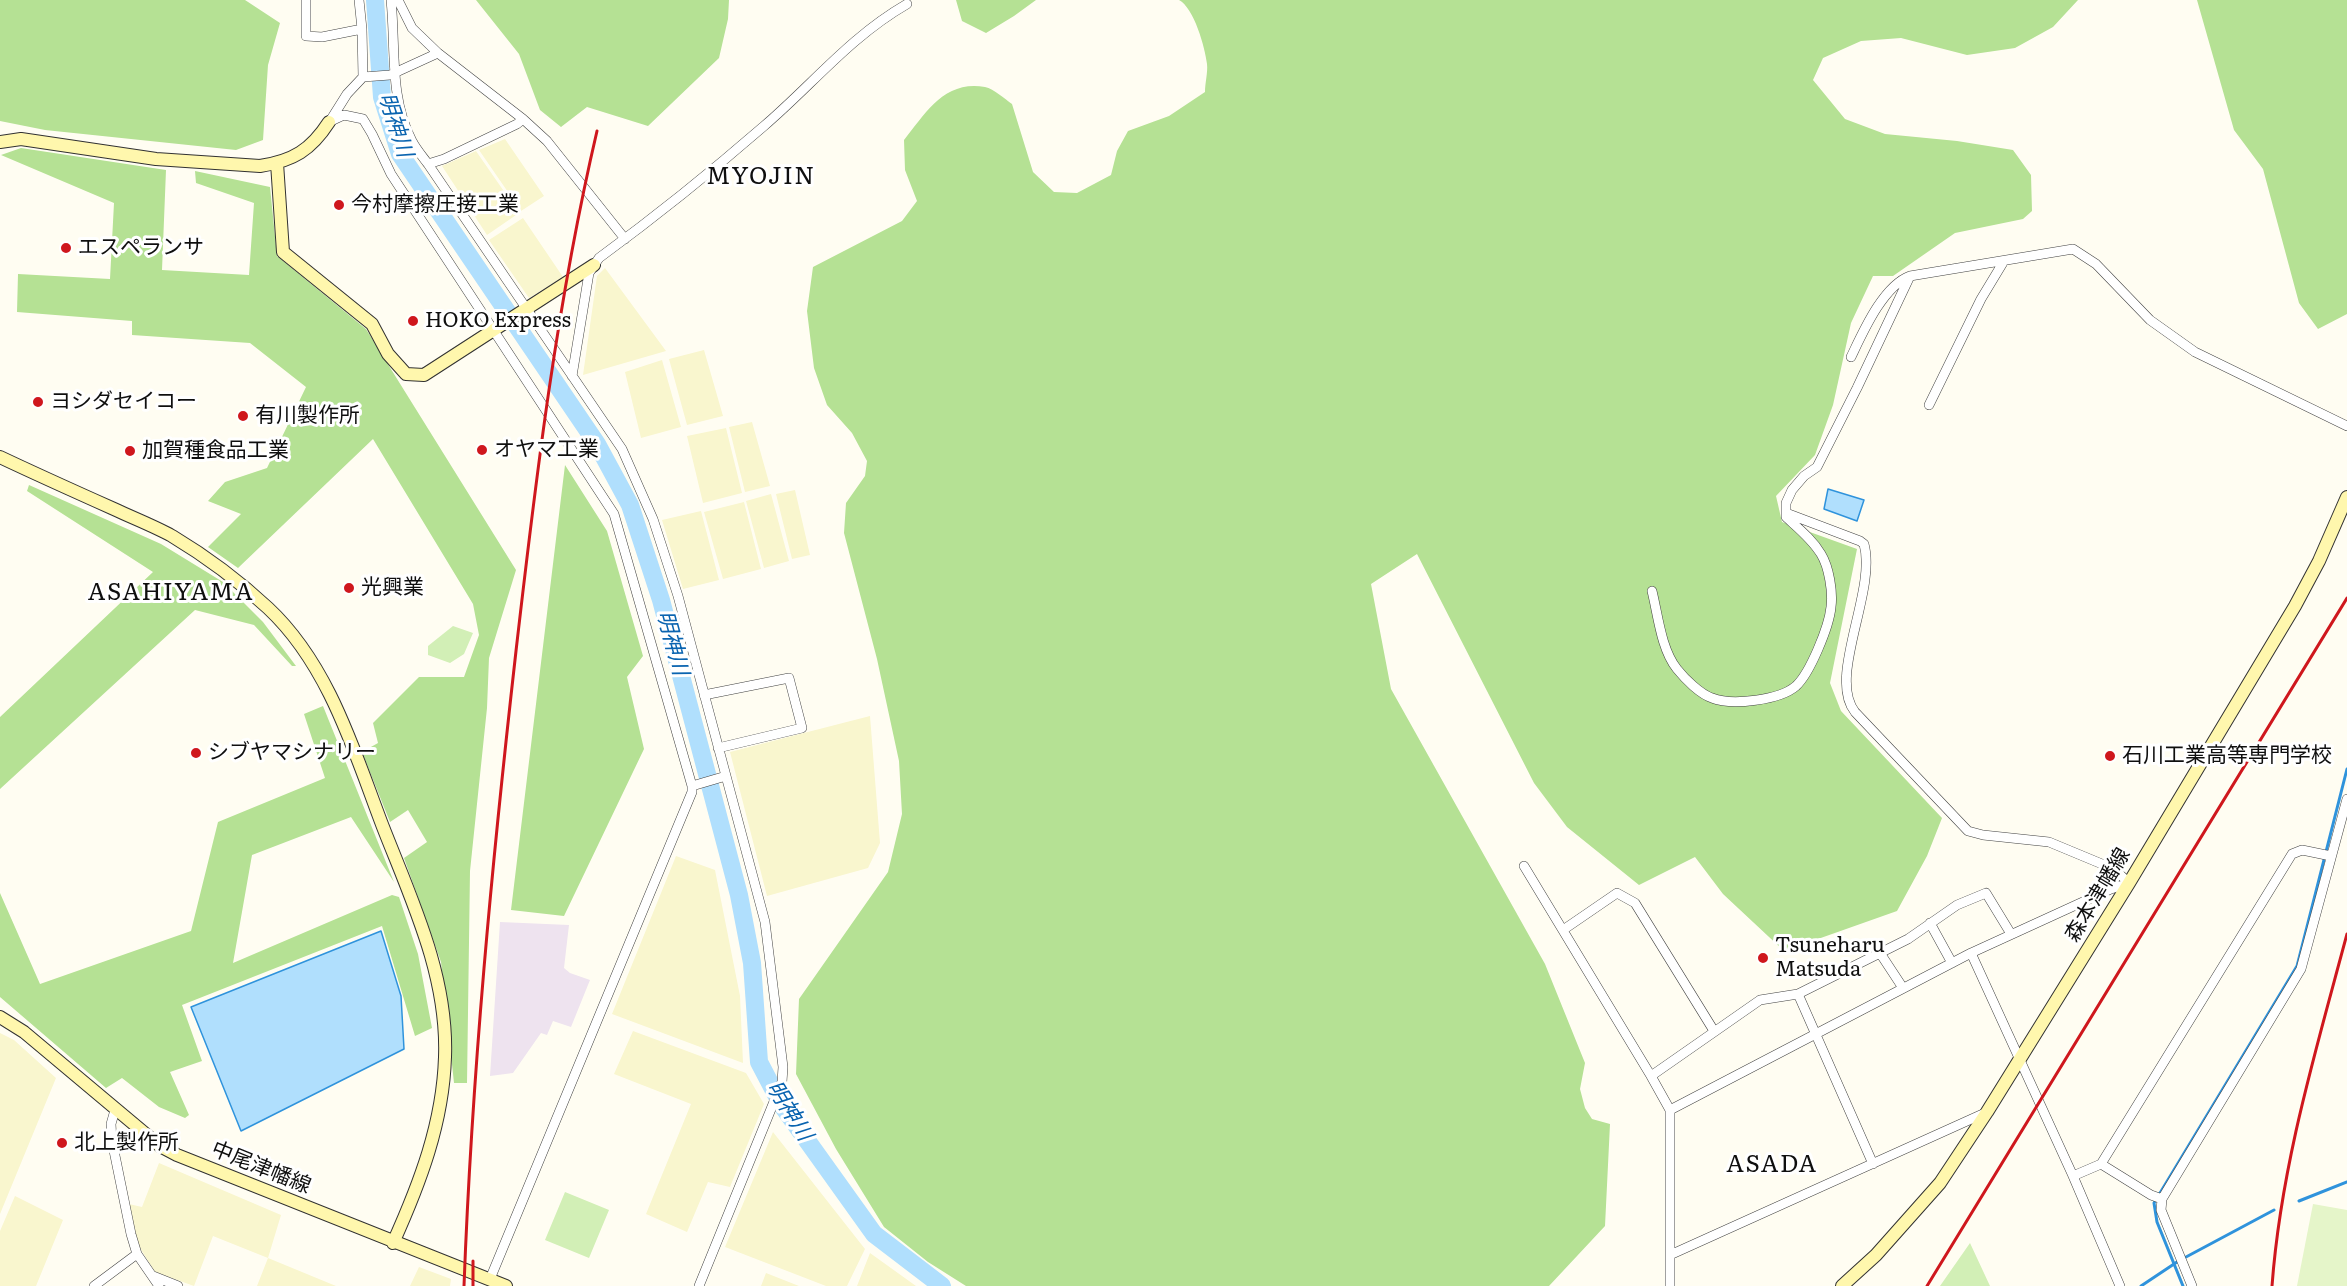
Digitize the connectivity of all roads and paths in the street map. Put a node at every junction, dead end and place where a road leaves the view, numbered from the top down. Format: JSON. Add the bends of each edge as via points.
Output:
{"nodes":[{"id":1,"x":306,"y":0,"type":"edge"},
{"id":2,"x":359,"y":0,"type":"edge"},
{"id":3,"x":391,"y":0,"type":"edge"},
{"id":4,"x":398,"y":0,"type":"edge"},
{"id":5,"x":907,"y":4,"type":"dead end"},
{"id":6,"x":362,"y":29,"type":"junction"},
{"id":7,"x":438,"y":53,"type":"junction"},
{"id":8,"x":392,"y":74,"type":"junction"},
{"id":9,"x":363,"y":77,"type":"junction"},
{"id":10,"x":523,"y":119,"type":"junction"},
{"id":11,"x":329,"y":122,"type":"junction"},
{"id":12,"x":0,"y":141,"type":"edge"},
{"id":13,"x":277,"y":164,"type":"junction"},
{"id":14,"x":428,"y":164,"type":"junction"},
{"id":15,"x":625,"y":239,"type":"junction"},
{"id":16,"x":2004,"y":261,"type":"junction"},
{"id":17,"x":594,"y":265,"type":"junction"},
{"id":18,"x":1910,"y":276,"type":"junction"},
{"id":19,"x":525,"y":311,"type":"junction"},
{"id":20,"x":499,"y":328,"type":"junction"},
{"id":21,"x":1851,"y":357,"type":"dead end"},
{"id":22,"x":572,"y":376,"type":"junction"},
{"id":23,"x":1929,"y":405,"type":"dead end"},
{"id":24,"x":2347,"y":426,"type":"edge"},
{"id":25,"x":0,"y":457,"type":"edge"},
{"id":26,"x":2347,"y":497,"type":"edge"},
{"id":27,"x":1786,"y":513,"type":"junction"},
{"id":28,"x":1652,"y":591,"type":"dead end"},
{"id":29,"x":704,"y":695,"type":"junction"},
{"id":30,"x":718,"y":748,"type":"junction"},
{"id":31,"x":723,"y":776,"type":"junction"},
{"id":32,"x":692,"y":786,"type":"junction"},
{"id":33,"x":2347,"y":799,"type":"edge"},
{"id":34,"x":2326,"y":854,"type":"dead end"},
{"id":35,"x":1524,"y":866,"type":"dead end"},
{"id":36,"x":2129,"y":883,"type":"junction"},
{"id":37,"x":1930,"y":923,"type":"junction"},
{"id":38,"x":1563,"y":930,"type":"junction"},
{"id":39,"x":2011,"y":934,"type":"junction"},
{"id":40,"x":1880,"y":953,"type":"junction"},
{"id":41,"x":1971,"y":953,"type":"junction"},
{"id":42,"x":1952,"y":963,"type":"junction"},
{"id":43,"x":1904,"y":988,"type":"junction"},
{"id":44,"x":1798,"y":994,"type":"junction"},
{"id":45,"x":0,"y":1017,"type":"edge"},
{"id":46,"x":1714,"y":1031,"type":"junction"},
{"id":47,"x":1814,"y":1035,"type":"junction"},
{"id":48,"x":2019,"y":1061,"type":"junction"},
{"id":49,"x":1651,"y":1076,"type":"junction"},
{"id":50,"x":115,"y":1110,"type":"junction"},
{"id":51,"x":1670,"y":1110,"type":"junction"},
{"id":52,"x":1987,"y":1112,"type":"junction"},
{"id":53,"x":1873,"y":1164,"type":"junction"},
{"id":54,"x":2102,"y":1164,"type":"junction"},
{"id":55,"x":2073,"y":1176,"type":"junction"},
{"id":56,"x":2158,"y":1197,"type":"junction"},
{"id":57,"x":393,"y":1243,"type":"junction"},
{"id":58,"x":137,"y":1254,"type":"junction"},
{"id":59,"x":1670,"y":1255,"type":"junction"},
{"id":60,"x":152,"y":1275,"type":"junction"},
{"id":61,"x":490,"y":1279,"type":"junction"},
{"id":62,"x":93,"y":1286,"type":"edge"},
{"id":63,"x":159,"y":1286,"type":"edge"},
{"id":64,"x":178,"y":1286,"type":"edge"},
{"id":65,"x":506,"y":1286,"type":"edge"},
{"id":66,"x":699,"y":1286,"type":"edge"},
{"id":67,"x":1670,"y":1286,"type":"edge"},
{"id":68,"x":1842,"y":1286,"type":"edge"},
{"id":69,"x":2120,"y":1286,"type":"edge"},
{"id":70,"x":2192,"y":1286,"type":"edge"}],
"edges":[{"from":1,"to":6,"type":"street","via":[[306,36]]},
{"from":2,"to":6,"type":"street"},
{"from":3,"to":8,"type":"street"},
{"from":4,"to":7,"type":"street","via":[[412,28]]},
{"from":5,"to":15,"type":"street","via":[[880,19],[765,126]]},
{"from":6,"to":9,"type":"street"},
{"from":7,"to":8,"type":"street"},
{"from":7,"to":10,"type":"street"},
{"from":8,"to":9,"type":"street"},
{"from":8,"to":14,"type":"street","via":[[412,143]]},
{"from":9,"to":11,"type":"street"},
{"from":10,"to":14,"type":"street"},
{"from":10,"to":15,"type":"street","via":[[547,141]]},
{"from":11,"to":13,"type":"street","via":[[303,152]]},
{"from":11,"to":20,"type":"street","via":[[344,115],[363,119],[391,174]]},
{"from":12,"to":13,"type":"street","via":[[21,139],[156,159],[249,167]]},
{"from":13,"to":20,"type":"street","via":[[283,252],[372,324],[388,354],[406,374],[424,375]]},
{"from":14,"to":19,"type":"street"},
{"from":15,"to":17,"type":"street"},
{"from":16,"to":18,"type":"street"},
{"from":16,"to":23,"type":"street"},
{"from":16,"to":24,"type":"street","via":[[2073,249],[2097,264],[2150,320],[2195,352]]},
{"from":17,"to":19,"type":"street"},
{"from":17,"to":22,"type":"street","via":[[589,273]]},
{"from":18,"to":21,"type":"street","via":[[1898,280],[1873,315]]},
{"from":18,"to":27,"type":"street","via":[[1817,467],[1792,490]]},
{"from":19,"to":20,"type":"street"},
{"from":19,"to":22,"type":"street"},
{"from":20,"to":32,"type":"street","via":[[614,514]]},
{"from":22,"to":29,"type":"street","via":[[622,449],[653,519]]},
{"from":25,"to":57,"type":"street","via":[[170,535],[213,562],[270,610],[301,646],[327,689],[426,939],[439,986],[445,1055],[443,1089],[427,1160]]},
{"from":26,"to":36,"type":"street","name":"森本津幡線","via":[[2295,606]]},
{"from":27,"to":28,"type":"street","via":[[1821,555],[1831,607],[1807,675],[1794,688],[1750,701],[1710,698],[1677,669],[1668,653]]},
{"from":27,"to":36,"type":"street","via":[[1864,544],[1863,594],[1846,672],[1848,700],[1855,712],[1968,831],[2049,842],[2114,869]]},
{"from":29,"to":30,"type":"street"},
{"from":29,"to":30,"type":"street","via":[[789,678],[792,688],[802,728]]},
{"from":30,"to":31,"type":"street"},
{"from":31,"to":32,"type":"street"},
{"from":31,"to":66,"type":"street","via":[[765,922],[783,1067],[782,1082]]},
{"from":32,"to":61,"type":"street"},
{"from":33,"to":56,"type":"street","via":[[2301,969]]},
{"from":34,"to":54,"type":"street","via":[[2302,850],[2292,854]]},
{"from":35,"to":38,"type":"street"},
{"from":36,"to":39,"type":"street"},
{"from":36,"to":48,"type":"street","name":"森本津幡線"},
{"from":37,"to":39,"type":"street","via":[[1957,905],[1986,893]]},
{"from":37,"to":40,"type":"street"},
{"from":37,"to":42,"type":"street"},
{"from":38,"to":46,"type":"street","via":[[1617,893],[1635,903]]},
{"from":38,"to":49,"type":"street"},
{"from":39,"to":41,"type":"street"},
{"from":40,"to":43,"type":"street"},
{"from":40,"to":44,"type":"street"},
{"from":41,"to":42,"type":"street"},
{"from":41,"to":48,"type":"street"},
{"from":42,"to":43,"type":"street"},
{"from":43,"to":47,"type":"street"},
{"from":44,"to":46,"type":"street","via":[[1760,1000]]},
{"from":44,"to":47,"type":"street"},
{"from":45,"to":50,"type":"street","name":"中尾津幡線","via":[[24,1032]]},
{"from":46,"to":49,"type":"street"},
{"from":47,"to":51,"type":"street"},
{"from":47,"to":53,"type":"street"},
{"from":48,"to":52,"type":"street","name":"森本津幡線"},
{"from":48,"to":55,"type":"street"},
{"from":49,"to":51,"type":"street"},
{"from":50,"to":57,"type":"street","name":"中尾津幡線","via":[[151,1140],[177,1155]]},
{"from":50,"to":58,"type":"street","via":[[112,1141]]},
{"from":51,"to":59,"type":"street"},
{"from":52,"to":53,"type":"street"},
{"from":52,"to":68,"type":"street","name":"森本津幡線","via":[[1941,1183],[1876,1255]]},
{"from":53,"to":59,"type":"street"},
{"from":54,"to":55,"type":"street"},
{"from":54,"to":56,"type":"street"},
{"from":55,"to":69,"type":"street"},
{"from":56,"to":70,"type":"street"},
{"from":57,"to":61,"type":"street","name":"中尾津幡線"},
{"from":58,"to":60,"type":"street"},
{"from":58,"to":62,"type":"street"},
{"from":59,"to":67,"type":"street"},
{"from":60,"to":63,"type":"street"},
{"from":60,"to":64,"type":"street"},
{"from":61,"to":65,"type":"street","name":"中尾津幡線"}]}
